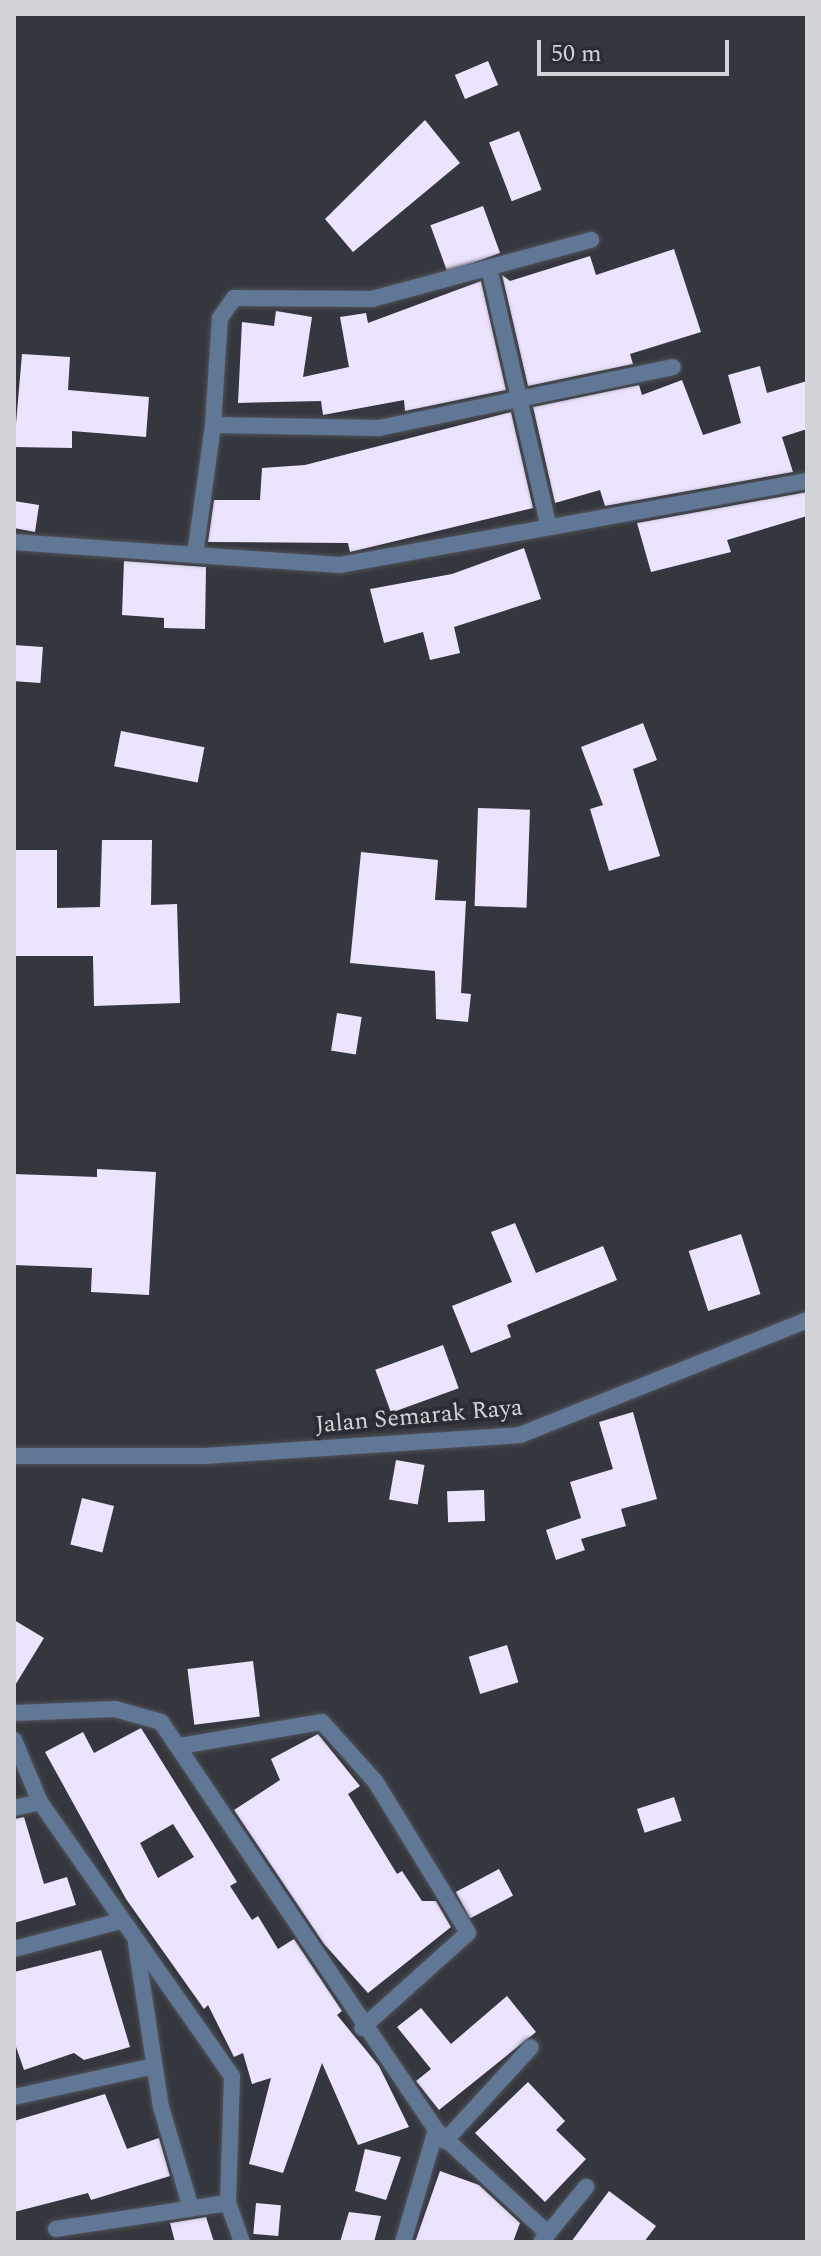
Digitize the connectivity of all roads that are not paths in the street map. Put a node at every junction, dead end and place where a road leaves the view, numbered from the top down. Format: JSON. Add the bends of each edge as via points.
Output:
{"nodes":[{"id":1,"x":591,"y":240,"type":"dead end"},
{"id":2,"x":489,"y":268,"type":"junction"},
{"id":3,"x":673,"y":367,"type":"dead end"},
{"id":4,"x":522,"y":397,"type":"junction"},
{"id":5,"x":213,"y":425,"type":"junction"},
{"id":6,"x":807,"y":481,"type":"edge"},
{"id":7,"x":549,"y":527,"type":"junction"},
{"id":8,"x":14,"y":542,"type":"edge"},
{"id":9,"x":195,"y":555,"type":"junction"},
{"id":10,"x":807,"y":1320,"type":"edge"},
{"id":11,"x":14,"y":1456,"type":"edge"},
{"id":12,"x":14,"y":1713,"type":"edge"},
{"id":13,"x":14,"y":1740,"type":"edge"},
{"id":14,"x":180,"y":1746,"type":"junction"},
{"id":15,"x":40,"y":1802,"type":"junction"},
{"id":16,"x":14,"y":1808,"type":"edge"},
{"id":17,"x":120,"y":1921,"type":"junction"},
{"id":18,"x":136,"y":1943,"type":"junction"},
{"id":19,"x":14,"y":1949,"type":"edge"},
{"id":20,"x":362,"y":2028,"type":"junction"},
{"id":21,"x":531,"y":2047,"type":"dead end"},
{"id":22,"x":154,"y":2066,"type":"junction"},
{"id":23,"x":14,"y":2097,"type":"edge"},
{"id":24,"x":440,"y":2136,"type":"junction"},
{"id":25,"x":586,"y":2187,"type":"dead end"},
{"id":26,"x":228,"y":2203,"type":"junction"},
{"id":27,"x":190,"y":2205,"type":"junction"},
{"id":28,"x":56,"y":2229,"type":"dead end"},
{"id":29,"x":544,"y":2237,"type":"edge"},
{"id":30,"x":242,"y":2242,"type":"edge"},
{"id":31,"x":403,"y":2242,"type":"edge"}],
"edges":[{"from":1,"to":2,"type":"street"},
{"from":2,"to":4,"type":"street"},
{"from":2,"to":5,"type":"street","via":[[372,299],[234,298],[220,318]]},
{"from":3,"to":4,"type":"street"},
{"from":4,"to":5,"type":"street","via":[[379,428]]},
{"from":4,"to":7,"type":"street"},
{"from":5,"to":9,"type":"street"},
{"from":6,"to":7,"type":"street"},
{"from":7,"to":9,"type":"street","via":[[340,565]]},
{"from":8,"to":9,"type":"street"},
{"from":10,"to":11,"type":"street","name":"Jalan Semarak Raya","via":[[520,1435],[220,1455]]},
{"from":12,"to":14,"type":"street","via":[[51,1707],[149,1714]]},
{"from":13,"to":15,"type":"street"},
{"from":14,"to":20,"type":"street"},
{"from":14,"to":20,"type":"street","via":[[322,1722],[375,1781],[468,1933]]},
{"from":15,"to":16,"type":"street"},
{"from":15,"to":17,"type":"street"},
{"from":17,"to":18,"type":"street"},
{"from":17,"to":19,"type":"street"},
{"from":18,"to":22,"type":"street"},
{"from":18,"to":26,"type":"street","via":[[232,2076]]},
{"from":20,"to":24,"type":"street"},
{"from":21,"to":24,"type":"street"},
{"from":22,"to":23,"type":"street"},
{"from":22,"to":27,"type":"street"},
{"from":24,"to":29,"type":"street"},
{"from":24,"to":31,"type":"street"},
{"from":25,"to":29,"type":"street"},
{"from":26,"to":27,"type":"street"},
{"from":26,"to":30,"type":"street"},
{"from":27,"to":28,"type":"street"}]}
